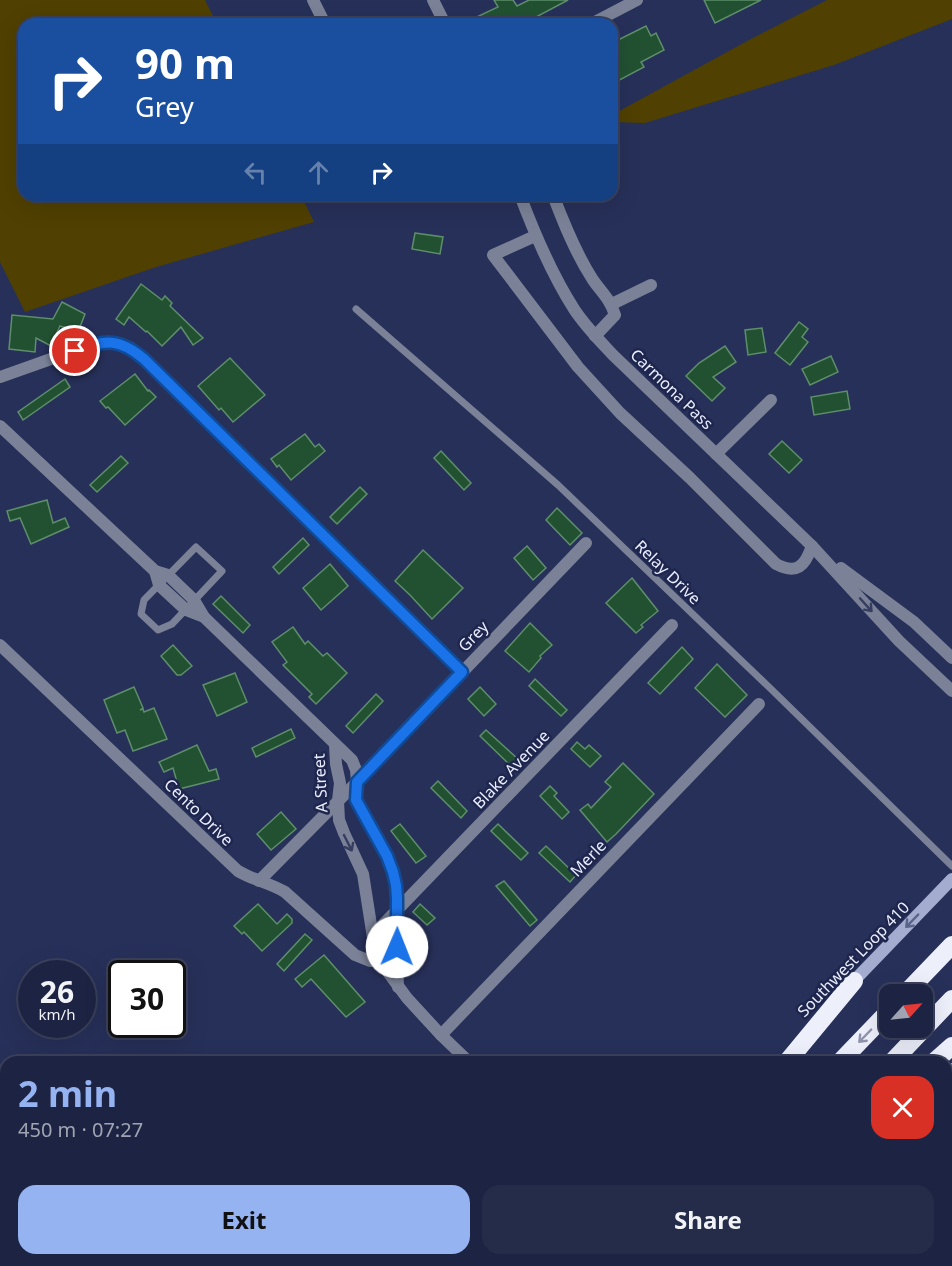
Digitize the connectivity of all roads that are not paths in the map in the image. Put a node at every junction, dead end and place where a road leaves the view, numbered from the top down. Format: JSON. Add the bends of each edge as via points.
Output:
{"nodes":[{"id":1,"x":313,"y":0,"type":"edge"},
{"id":2,"x":433,"y":0,"type":"edge"},
{"id":3,"x":637,"y":0,"type":"edge"},
{"id":4,"x":322,"y":18,"type":"edge"},
{"id":5,"x":442,"y":18,"type":"edge"},
{"id":6,"x":602,"y":18,"type":"edge"},
{"id":7,"x":522,"y":201,"type":"edge"},
{"id":8,"x":555,"y":201,"type":"edge"},
{"id":9,"x":535,"y":236,"type":"junction"},
{"id":10,"x":651,"y":285,"type":"dead end"},
{"id":11,"x":612,"y":303,"type":"junction"},
{"id":12,"x":356,"y":309,"type":"dead end"},
{"id":13,"x":595,"y":336,"type":"junction"},
{"id":14,"x":0,"y":377,"type":"edge"},
{"id":15,"x":771,"y":400,"type":"dead end"},
{"id":16,"x":0,"y":426,"type":"edge"},
{"id":17,"x":716,"y":454,"type":"junction"},
{"id":18,"x":586,"y":543,"type":"dead end"},
{"id":19,"x":812,"y":546,"type":"junction"},
{"id":20,"x":155,"y":571,"type":"junction"},
{"id":21,"x":168,"y":575,"type":"junction"},
{"id":22,"x":159,"y":585,"type":"junction"},
{"id":23,"x":190,"y":605,"type":"junction"},
{"id":24,"x":672,"y":625,"type":"dead end"},
{"id":25,"x":0,"y":645,"type":"edge"},
{"id":26,"x":952,"y":658,"type":"edge"},
{"id":27,"x":462,"y":672,"type":"junction"},
{"id":28,"x":950,"y":686,"type":"edge"},
{"id":29,"x":759,"y":704,"type":"dead end"},
{"id":30,"x":334,"y":745,"type":"junction"},
{"id":31,"x":357,"y":782,"type":"junction"},
{"id":32,"x":338,"y":801,"type":"junction"},
{"id":33,"x":952,"y":866,"type":"edge"},
{"id":34,"x":952,"y":879,"type":"edge"},
{"id":35,"x":259,"y":881,"type":"junction"},
{"id":36,"x":397,"y":910,"type":"junction"},
{"id":37,"x":373,"y":935,"type":"junction"},
{"id":38,"x":952,"y":945,"type":"edge"},
{"id":39,"x":379,"y":960,"type":"junction"},
{"id":40,"x":397,"y":960,"type":"junction"},
{"id":41,"x":854,"y":981,"type":"junction"},
{"id":42,"x":915,"y":984,"type":"edge"},
{"id":43,"x":398,"y":987,"type":"junction"},
{"id":44,"x":952,"y":999,"type":"edge"},
{"id":45,"x":879,"y":1021,"type":"edge"},
{"id":46,"x":441,"y":1035,"type":"junction"},
{"id":47,"x":952,"y":1046,"type":"edge"},
{"id":48,"x":463,"y":1056,"type":"edge"},
{"id":49,"x":783,"y":1056,"type":"edge"},
{"id":50,"x":792,"y":1056,"type":"edge"},
{"id":51,"x":846,"y":1056,"type":"edge"},
{"id":52,"x":898,"y":1056,"type":"edge"},
{"id":53,"x":941,"y":1056,"type":"edge"}],
"edges":[{"from":1,"to":4,"type":"street"},
{"from":2,"to":5,"type":"street"},
{"from":3,"to":6,"type":"street"},
{"from":7,"to":9,"type":"street","name":"Carmona Pass"},
{"from":8,"to":11,"type":"street","via":[[573,244],[593,280]]},
{"from":9,"to":13,"type":"street","name":"Carmona Pass","via":[[565,294]]},
{"from":9,"to":19,"type":"street","via":[[493,255],[578,367],[776,564],[786,569],[799,567],[809,557]]},
{"from":10,"to":11,"type":"street"},
{"from":11,"to":13,"type":"street","via":[[615,315]]},
{"from":12,"to":33,"type":"lane","name":"Relay Drive","via":[[558,485]]},
{"from":13,"to":17,"type":"street","name":"Carmona Pass"},
{"from":14,"to":27,"type":"street","via":[[93,344],[119,343],[130,348]]},
{"from":15,"to":17,"type":"street"},
{"from":16,"to":20,"type":"street","name":"A Street"},
{"from":17,"to":19,"type":"street","name":"Carmona Pass"},
{"from":18,"to":27,"type":"street","name":"Grey"},
{"from":19,"to":26,"type":"street","name":"Carmona Pass","via":[[914,622]]},
{"from":19,"to":28,"type":"street","name":"Carmona Pass","one_way":true,"via":[[899,641]]},
{"from":20,"to":21,"type":"street","name":"A Street"},
{"from":20,"to":22,"type":"street"},
{"from":21,"to":22,"type":"lane"},
{"from":21,"to":23,"type":"street","name":"A Street"},
{"from":21,"to":23,"type":"lane","via":[[196,547],[222,571]]},
{"from":22,"to":23,"type":"street","name":"A Street"},
{"from":22,"to":23,"type":"lane","via":[[144,600],[141,614],[158,630],[172,624]]},
{"from":23,"to":30,"type":"street","name":"A Street"},
{"from":24,"to":36,"type":"street","name":"Blake Avenue"},
{"from":25,"to":35,"type":"street","name":"Cento Drive","via":[[238,871]]},
{"from":27,"to":31,"type":"street","name":"Grey"},
{"from":29,"to":46,"type":"street","name":"Merle"},
{"from":30,"to":31,"type":"street","name":"A Street","via":[[352,760]]},
{"from":30,"to":32,"type":"street","name":"A Street"},
{"from":31,"to":32,"type":"street","name":"Grey"},
{"from":31,"to":36,"type":"street","name":"A Street","via":[[356,800],[393,872]]},
{"from":32,"to":35,"type":"street","name":"Grey"},
{"from":32,"to":37,"type":"street","name":"A Street","one_way":true,"via":[[339,820],[363,874]]},
{"from":34,"to":41,"type":"main road","name":"Southwest Loop 410","one_way":true},
{"from":35,"to":39,"type":"street","name":"Cento Drive","via":[[285,892],[355,955]]},
{"from":36,"to":37,"type":"street","name":"Blake Avenue"},
{"from":36,"to":40,"type":"street","name":"A Street"},
{"from":37,"to":39,"type":"street","name":"A Street"},
{"from":38,"to":42,"type":"highway"},
{"from":39,"to":40,"type":"street","name":"Cento Drive"},
{"from":39,"to":43,"type":"street","name":"A Street"},
{"from":40,"to":43,"type":"street","name":"A Street"},
{"from":41,"to":49,"type":"main road","name":"Southwest Loop 410"},
{"from":41,"to":50,"type":"highway"},
{"from":43,"to":46,"type":"street","name":"A Street"},
{"from":44,"to":52,"type":"highway"},
{"from":45,"to":51,"type":"highway","one_way":true},
{"from":46,"to":48,"type":"street","name":"A Street"},
{"from":47,"to":53,"type":"highway"}]}
